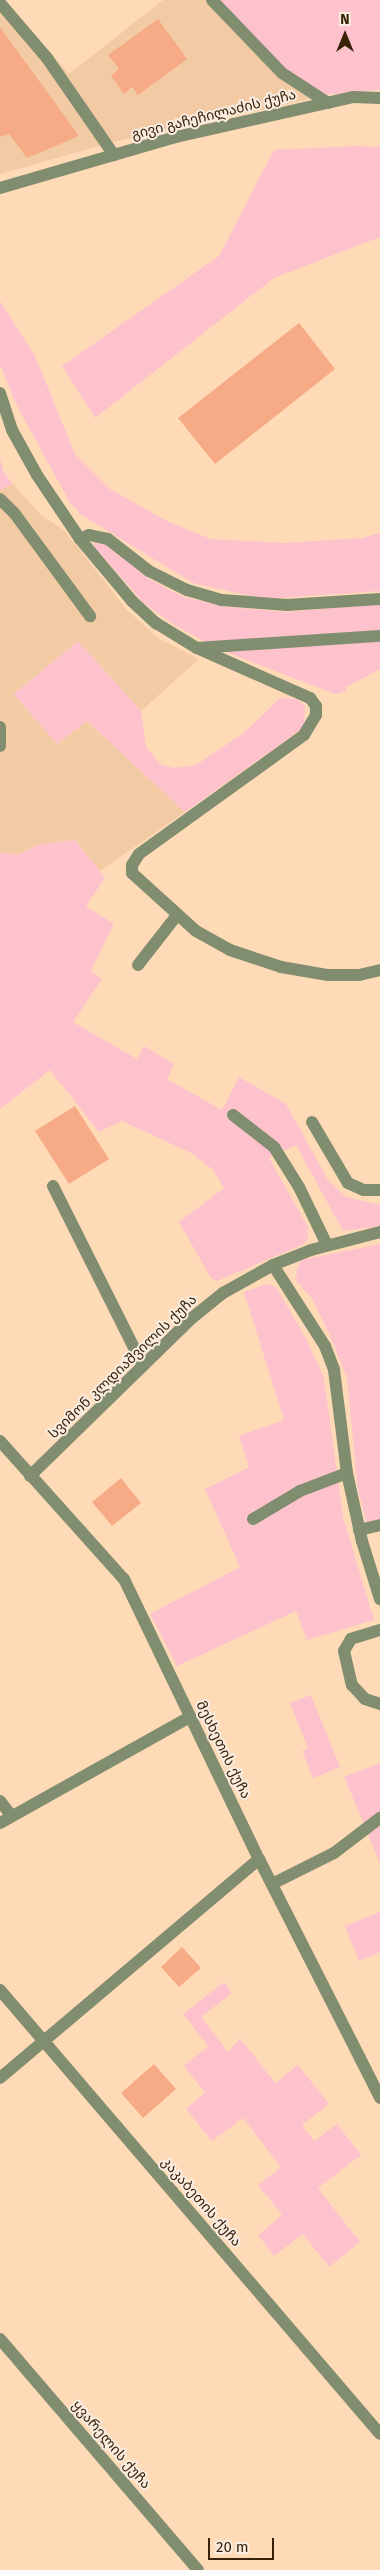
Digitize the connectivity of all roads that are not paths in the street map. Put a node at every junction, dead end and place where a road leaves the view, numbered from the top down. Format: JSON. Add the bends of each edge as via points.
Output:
{"nodes":[{"id":1,"x":212,"y":0,"type":"edge"},
{"id":2,"x":0,"y":3,"type":"edge"},
{"id":3,"x":380,"y":98,"type":"edge"},
{"id":4,"x":328,"y":103,"type":"junction"},
{"id":5,"x":114,"y":155,"type":"junction"},
{"id":6,"x":0,"y":188,"type":"edge"},
{"id":7,"x":0,"y":393,"type":"edge"},
{"id":8,"x":0,"y":499,"type":"edge"},
{"id":9,"x":80,"y":539,"type":"junction"},
{"id":10,"x":380,"y":599,"type":"edge"},
{"id":11,"x":90,"y":616,"type":"dead end"},
{"id":12,"x":380,"y":636,"type":"edge"},
{"id":13,"x":197,"y":648,"type":"junction"},
{"id":14,"x":0,"y":727,"type":"edge"},
{"id":15,"x":0,"y":746,"type":"edge"},
{"id":16,"x":177,"y":915,"type":"junction"},
{"id":17,"x":138,"y":965,"type":"dead end"},
{"id":18,"x":380,"y":970,"type":"edge"},
{"id":19,"x":234,"y":1115,"type":"dead end"},
{"id":20,"x":312,"y":1122,"type":"dead end"},
{"id":21,"x":53,"y":1186,"type":"dead end"},
{"id":22,"x":380,"y":1190,"type":"edge"},
{"id":23,"x":380,"y":1232,"type":"edge"},
{"id":24,"x":327,"y":1246,"type":"junction"},
{"id":25,"x":273,"y":1265,"type":"junction"},
{"id":26,"x":143,"y":1366,"type":"junction"},
{"id":27,"x":0,"y":1441,"type":"edge"},
{"id":28,"x":347,"y":1473,"type":"junction"},
{"id":29,"x":30,"y":1476,"type":"junction"},
{"id":30,"x":253,"y":1519,"type":"dead end"},
{"id":31,"x":380,"y":1525,"type":"edge"},
{"id":32,"x":359,"y":1530,"type":"junction"},
{"id":33,"x":380,"y":1599,"type":"edge"},
{"id":34,"x":380,"y":1630,"type":"edge"},
{"id":35,"x":380,"y":1704,"type":"edge"},
{"id":36,"x":190,"y":1717,"type":"junction"},
{"id":37,"x":0,"y":1801,"type":"edge"},
{"id":38,"x":380,"y":1818,"type":"edge"},
{"id":39,"x":5,"y":1819,"type":"edge"},
{"id":40,"x":259,"y":1858,"type":"junction"},
{"id":41,"x":272,"y":1884,"type":"junction"},
{"id":42,"x":0,"y":1990,"type":"edge"},
{"id":43,"x":43,"y":2041,"type":"junction"},
{"id":44,"x":0,"y":2078,"type":"edge"},
{"id":45,"x":380,"y":2098,"type":"edge"},
{"id":46,"x":0,"y":2339,"type":"edge"},
{"id":47,"x":380,"y":2434,"type":"edge"},
{"id":48,"x":198,"y":2570,"type":"edge"}],
"edges":[{"from":1,"to":4,"type":"street","via":[[282,74]]},
{"from":2,"to":5,"type":"street","via":[[47,58]]},
{"from":3,"to":4,"type":"street","name":"გივი გაჩეჩილაძის ქუჩა","via":[[353,97]]},
{"from":4,"to":5,"type":"street","name":"გივი გაჩეჩილაძის ქუჩა","via":[[176,136]]},
{"from":5,"to":6,"type":"street","name":"გივი გაჩეჩილაძის ქუჩა"},
{"from":7,"to":9,"type":"street","via":[[12,430]]},
{"from":8,"to":11,"type":"street","via":[[15,514]]},
{"from":9,"to":10,"type":"street","via":[[89,535],[108,540],[149,571],[187,590],[222,600],[287,606]]},
{"from":9,"to":13,"type":"street","via":[[132,601],[156,623]]},
{"from":12,"to":13,"type":"street"},
{"from":13,"to":16,"type":"street","via":[[310,698],[316,706],[316,715],[304,735],[139,854],[132,865],[132,873]]},
{"from":14,"to":15,"type":"street"},
{"from":16,"to":17,"type":"street"},
{"from":16,"to":18,"type":"street","via":[[196,931],[230,950],[281,967],[328,975],[359,975]]},
{"from":19,"to":24,"type":"street","via":[[274,1147],[304,1195]]},
{"from":20,"to":22,"type":"street","via":[[348,1183],[364,1190]]},
{"from":21,"to":26,"type":"street"},
{"from":23,"to":24,"type":"street","name":"სვიმონ კლდიაშვილის ქუჩა"},
{"from":24,"to":25,"type":"street","name":"სვიმონ კლდიაშვილის ქუჩა"},
{"from":25,"to":26,"type":"street","name":"სვიმონ კლდიაშვილის ქუჩა","via":[[223,1293]]},
{"from":25,"to":28,"type":"street","via":[[325,1346],[334,1370]]},
{"from":26,"to":29,"type":"street","name":"სვიმონ კლდიაშვილის ქუჩა"},
{"from":27,"to":29,"type":"street","name":"მესხეთის ქუჩა"},
{"from":28,"to":30,"type":"street","via":[[300,1491]]},
{"from":28,"to":32,"type":"street"},
{"from":29,"to":36,"type":"street","name":"მესხეთის ქუჩა","via":[[124,1579]]},
{"from":31,"to":32,"type":"street"},
{"from":32,"to":33,"type":"street"},
{"from":34,"to":35,"type":"street","via":[[351,1639],[344,1651],[352,1685],[365,1698]]},
{"from":36,"to":39,"type":"street"},
{"from":36,"to":40,"type":"street","name":"მესხეთის ქუჩა"},
{"from":37,"to":39,"type":"street"},
{"from":38,"to":41,"type":"street","via":[[334,1853]]},
{"from":40,"to":41,"type":"street","name":"მესხეთის ქუჩა"},
{"from":40,"to":43,"type":"street"},
{"from":41,"to":45,"type":"street","name":"მესხეთის ქუჩა"},
{"from":42,"to":43,"type":"street","name":"კაკაბეთის ქუჩა"},
{"from":43,"to":44,"type":"street"},
{"from":43,"to":47,"type":"street","name":"კაკაბეთის ქუჩა"},
{"from":46,"to":48,"type":"street","name":"ყვარელის ქუჩა"}]}
